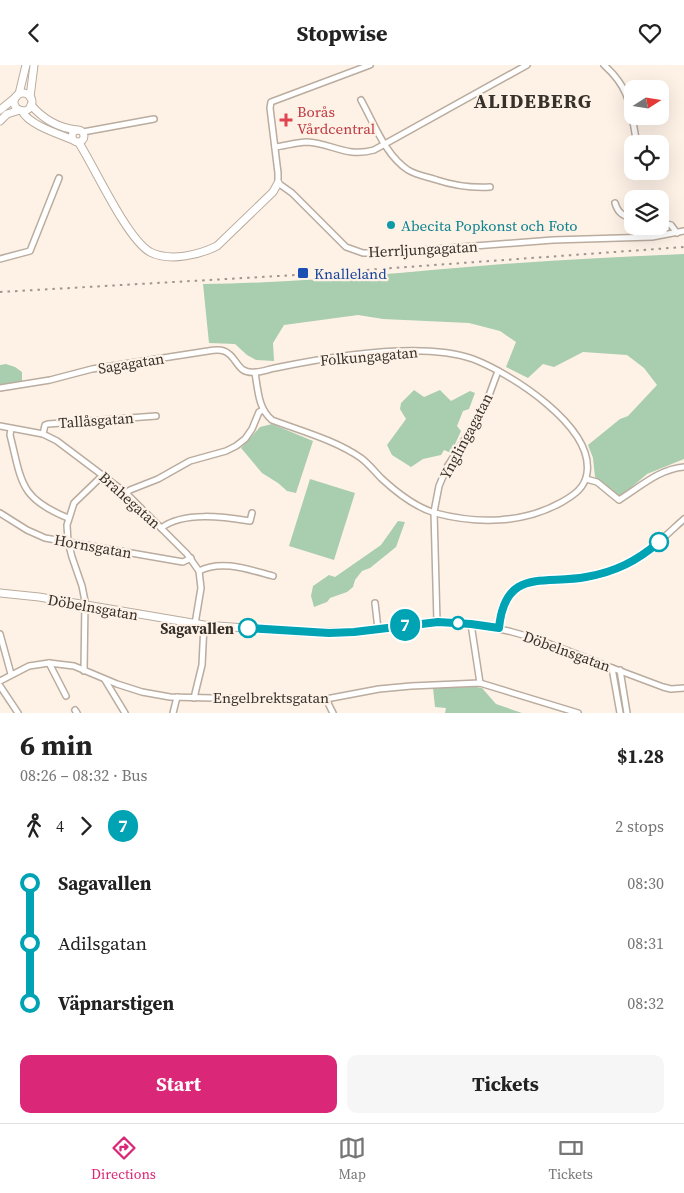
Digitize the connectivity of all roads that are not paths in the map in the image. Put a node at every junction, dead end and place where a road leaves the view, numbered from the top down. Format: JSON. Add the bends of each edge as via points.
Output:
{"nodes":[{"id":1,"x":26,"y":65,"type":"edge"},
{"id":2,"x":34,"y":65,"type":"edge"},
{"id":3,"x":370,"y":65,"type":"edge"},
{"id":4,"x":528,"y":65,"type":"edge"},
{"id":5,"x":604,"y":65,"type":"edge"},
{"id":6,"x":18,"y":96,"type":"junction"},
{"id":7,"x":362,"y":100,"type":"dead end"},
{"id":8,"x":31,"y":101,"type":"junction"},
{"id":9,"x":0,"y":110,"type":"edge"},
{"id":10,"x":21,"y":110,"type":"junction"},
{"id":11,"x":154,"y":119,"type":"dead end"},
{"id":12,"x":0,"y":121,"type":"edge"},
{"id":13,"x":80,"y":131,"type":"junction"},
{"id":14,"x":635,"y":135,"type":"edge"},
{"id":15,"x":76,"y":141,"type":"junction"},
{"id":16,"x":386,"y":145,"type":"junction"},
{"id":17,"x":275,"y":147,"type":"junction"},
{"id":18,"x":59,"y":178,"type":"dead end"},
{"id":19,"x":278,"y":183,"type":"junction"},
{"id":20,"x":490,"y":187,"type":"dead end"},
{"id":21,"x":615,"y":203,"type":"dead end"},
{"id":22,"x":624,"y":216,"type":"edge"},
{"id":23,"x":669,"y":224,"type":"edge"},
{"id":24,"x":684,"y":231,"type":"edge"},
{"id":25,"x":677,"y":233,"type":"junction"},
{"id":26,"x":0,"y":259,"type":"edge"},
{"id":27,"x":498,"y":371,"type":"junction"},
{"id":28,"x":255,"y":373,"type":"junction"},
{"id":29,"x":0,"y":388,"type":"edge"},
{"id":30,"x":263,"y":410,"type":"junction"},
{"id":31,"x":156,"y":416,"type":"dead end"},
{"id":32,"x":0,"y":426,"type":"edge"},
{"id":33,"x":11,"y":429,"type":"junction"},
{"id":34,"x":43,"y":434,"type":"junction"},
{"id":35,"x":684,"y":467,"type":"edge"},
{"id":36,"x":103,"y":475,"type":"junction"},
{"id":37,"x":586,"y":479,"type":"junction"},
{"id":38,"x":126,"y":493,"type":"junction"},
{"id":39,"x":434,"y":512,"type":"junction"},
{"id":40,"x":0,"y":513,"type":"edge"},
{"id":41,"x":252,"y":513,"type":"dead end"},
{"id":42,"x":68,"y":518,"type":"junction"},
{"id":43,"x":684,"y":519,"type":"edge"},
{"id":44,"x":161,"y":528,"type":"junction"},
{"id":45,"x":68,"y":542,"type":"junction"},
{"id":46,"x":191,"y":559,"type":"junction"},
{"id":47,"x":199,"y":571,"type":"junction"},
{"id":48,"x":273,"y":577,"type":"dead end"},
{"id":49,"x":0,"y":593,"type":"edge"},
{"id":50,"x":375,"y":603,"type":"dead end"},
{"id":51,"x":85,"y":606,"type":"junction"},
{"id":52,"x":438,"y":622,"type":"junction"},
{"id":53,"x":195,"y":623,"type":"junction"},
{"id":54,"x":419,"y":623,"type":"joint"},
{"id":55,"x":471,"y":624,"type":"junction"},
{"id":56,"x":204,"y":625,"type":"junction"},
{"id":57,"x":499,"y":628,"type":"junction"},
{"id":58,"x":378,"y":629,"type":"junction"},
{"id":59,"x":0,"y":634,"type":"edge"},
{"id":60,"x":48,"y":663,"type":"junction"},
{"id":61,"x":612,"y":668,"type":"junction"},
{"id":62,"x":620,"y":670,"type":"junction"},
{"id":63,"x":84,"y":671,"type":"junction"},
{"id":64,"x":11,"y":674,"type":"junction"},
{"id":65,"x":104,"y":680,"type":"junction"},
{"id":66,"x":0,"y":681,"type":"edge"},
{"id":67,"x":480,"y":683,"type":"junction"},
{"id":68,"x":0,"y":686,"type":"edge"},
{"id":69,"x":684,"y":688,"type":"edge"},
{"id":70,"x":66,"y":696,"type":"dead end"},
{"id":71,"x":177,"y":697,"type":"junction"},
{"id":72,"x":194,"y":698,"type":"junction"},
{"id":73,"x":326,"y":699,"type":"junction"},
{"id":74,"x":18,"y":713,"type":"edge"},
{"id":75,"x":125,"y":713,"type":"edge"},
{"id":76,"x":173,"y":713,"type":"edge"},
{"id":77,"x":333,"y":713,"type":"edge"},
{"id":78,"x":578,"y":713,"type":"edge"},
{"id":79,"x":620,"y":713,"type":"edge"},
{"id":80,"x":626,"y":713,"type":"edge"}],
"edges":[{"from":1,"to":6,"type":"street"},
{"from":2,"to":8,"type":"street"},
{"from":3,"to":17,"type":"street","via":[[272,102]]},
{"from":4,"to":16,"type":"street"},
{"from":5,"to":14,"type":"street","via":[[625,90]]},
{"from":6,"to":8,"type":"street","via":[[25,94]]},
{"from":6,"to":9,"type":"street"},
{"from":6,"to":10,"type":"street","via":[[15,105]]},
{"from":7,"to":16,"type":"street"},
{"from":8,"to":10,"type":"street","via":[[28,109]]},
{"from":8,"to":13,"type":"street","via":[[39,114],[51,122]]},
{"from":10,"to":12,"type":"street","via":[[7,114]]},
{"from":10,"to":15,"type":"street","via":[[37,125]]},
{"from":11,"to":13,"type":"street"},
{"from":13,"to":15,"type":"street","via":[[72,134]]},
{"from":13,"to":15,"type":"street","via":[[85,138]]},
{"from":15,"to":19,"type":"street","via":[[136,240],[151,252],[164,256],[188,255],[217,246],[267,199]]},
{"from":16,"to":17,"type":"street","via":[[360,153],[307,143]]},
{"from":16,"to":20,"type":"street","via":[[408,170],[464,187]]},
{"from":17,"to":19,"type":"street"},
{"from":18,"to":26,"type":"street","via":[[30,251]]},
{"from":19,"to":25,"type":"street","name":"Herrljungagatan","via":[[346,247],[363,253]]},
{"from":21,"to":22,"type":"street"},
{"from":23,"to":25,"type":"street"},
{"from":24,"to":25,"type":"street","name":"Herrljungagatan"},
{"from":27,"to":28,"type":"street","name":"Folkungagatan","via":[[472,359],[424,351],[358,355]]},
{"from":27,"to":37,"type":"street","name":"Folkungagatan","via":[[527,389],[573,431],[583,445],[588,464]]},
{"from":27,"to":39,"type":"street","name":"Ynglingagatan","via":[[484,409],[447,467]]},
{"from":28,"to":29,"type":"street","name":"Sagagatan","via":[[244,371],[228,353],[217,350],[92,369]]},
{"from":28,"to":30,"type":"street"},
{"from":30,"to":38,"type":"street","via":[[245,439],[236,446],[190,461]]},
{"from":30,"to":39,"type":"street","via":[[272,419],[348,450],[370,465],[401,495]]},
{"from":31,"to":34,"type":"street","name":"Tallåsgatan","via":[[48,424]]},
{"from":32,"to":33,"type":"street","name":"Brahegatan"},
{"from":33,"to":34,"type":"street","name":"Brahegatan"},
{"from":33,"to":42,"type":"street","via":[[21,479],[27,491],[42,506]]},
{"from":34,"to":36,"type":"street","name":"Brahegatan"},
{"from":35,"to":37,"type":"street","via":[[663,472],[619,500],[597,482]]},
{"from":36,"to":38,"type":"street","name":"Brahegatan"},
{"from":36,"to":42,"type":"street","via":[[79,497]]},
{"from":37,"to":39,"type":"street","via":[[572,496],[532,515],[487,521]]},
{"from":38,"to":44,"type":"street","name":"Brahegatan"},
{"from":39,"to":52,"type":"street","name":"Ynglingagatan"},
{"from":40,"to":45,"type":"street","name":"Hornsgatan","via":[[45,538]]},
{"from":41,"to":44,"type":"street","via":[[250,521],[199,517],[168,523]]},
{"from":42,"to":45,"type":"street"},
{"from":43,"to":57,"type":"street","via":[[646,552],[622,567],[585,577],[523,583],[506,601]]},
{"from":44,"to":46,"type":"street","name":"Brahegatan"},
{"from":45,"to":46,"type":"street","name":"Hornsgatan","via":[[183,562]]},
{"from":45,"to":51,"type":"street"},
{"from":46,"to":47,"type":"street","name":"Brahegatan"},
{"from":47,"to":48,"type":"street","via":[[209,566],[223,566]]},
{"from":47,"to":53,"type":"street","via":[[201,587]]},
{"from":49,"to":51,"type":"street","name":"Döbelnsgatan"},
{"from":50,"to":58,"type":"street"},
{"from":51,"to":53,"type":"street","name":"Döbelnsgatan"},
{"from":51,"to":63,"type":"street"},
{"from":52,"to":54,"type":"street","name":"Döbelnsgatan"},
{"from":52,"to":55,"type":"street","name":"Döbelnsgatan"},
{"from":53,"to":56,"type":"street","name":"Döbelnsgatan"},
{"from":54,"to":58,"type":"street","name":"Döbelnsgatan"},
{"from":55,"to":57,"type":"street","name":"Döbelnsgatan"},
{"from":55,"to":67,"type":"street"},
{"from":56,"to":58,"type":"street","name":"Döbelnsgatan","via":[[329,633]]},
{"from":56,"to":72,"type":"street","via":[[202,665]]},
{"from":57,"to":61,"type":"street","name":"Döbelnsgatan"},
{"from":59,"to":64,"type":"street"},
{"from":60,"to":63,"type":"street","name":"Engelbrektsgatan","via":[[74,666]]},
{"from":60,"to":64,"type":"street","name":"Engelbrektsgatan","via":[[29,666]]},
{"from":60,"to":70,"type":"street"},
{"from":61,"to":62,"type":"street","name":"Döbelnsgatan"},
{"from":61,"to":79,"type":"street"},
{"from":62,"to":69,"type":"street","name":"Döbelnsgatan","via":[[663,687]]},
{"from":62,"to":80,"type":"street"},
{"from":63,"to":65,"type":"street","name":"Engelbrektsgatan"},
{"from":64,"to":66,"type":"street","name":"Engelbrektsgatan"},
{"from":65,"to":71,"type":"street","name":"Engelbrektsgatan","via":[[142,692]]},
{"from":65,"to":75,"type":"street"},
{"from":67,"to":73,"type":"street","name":"Engelbrektsgatan","via":[[379,689]]},
{"from":67,"to":78,"type":"street","name":"Engelbrektsgatan"},
{"from":68,"to":74,"type":"street"},
{"from":71,"to":72,"type":"street","name":"Engelbrektsgatan"},
{"from":71,"to":76,"type":"street"},
{"from":72,"to":73,"type":"street","name":"Engelbrektsgatan"},
{"from":73,"to":77,"type":"street"}]}
